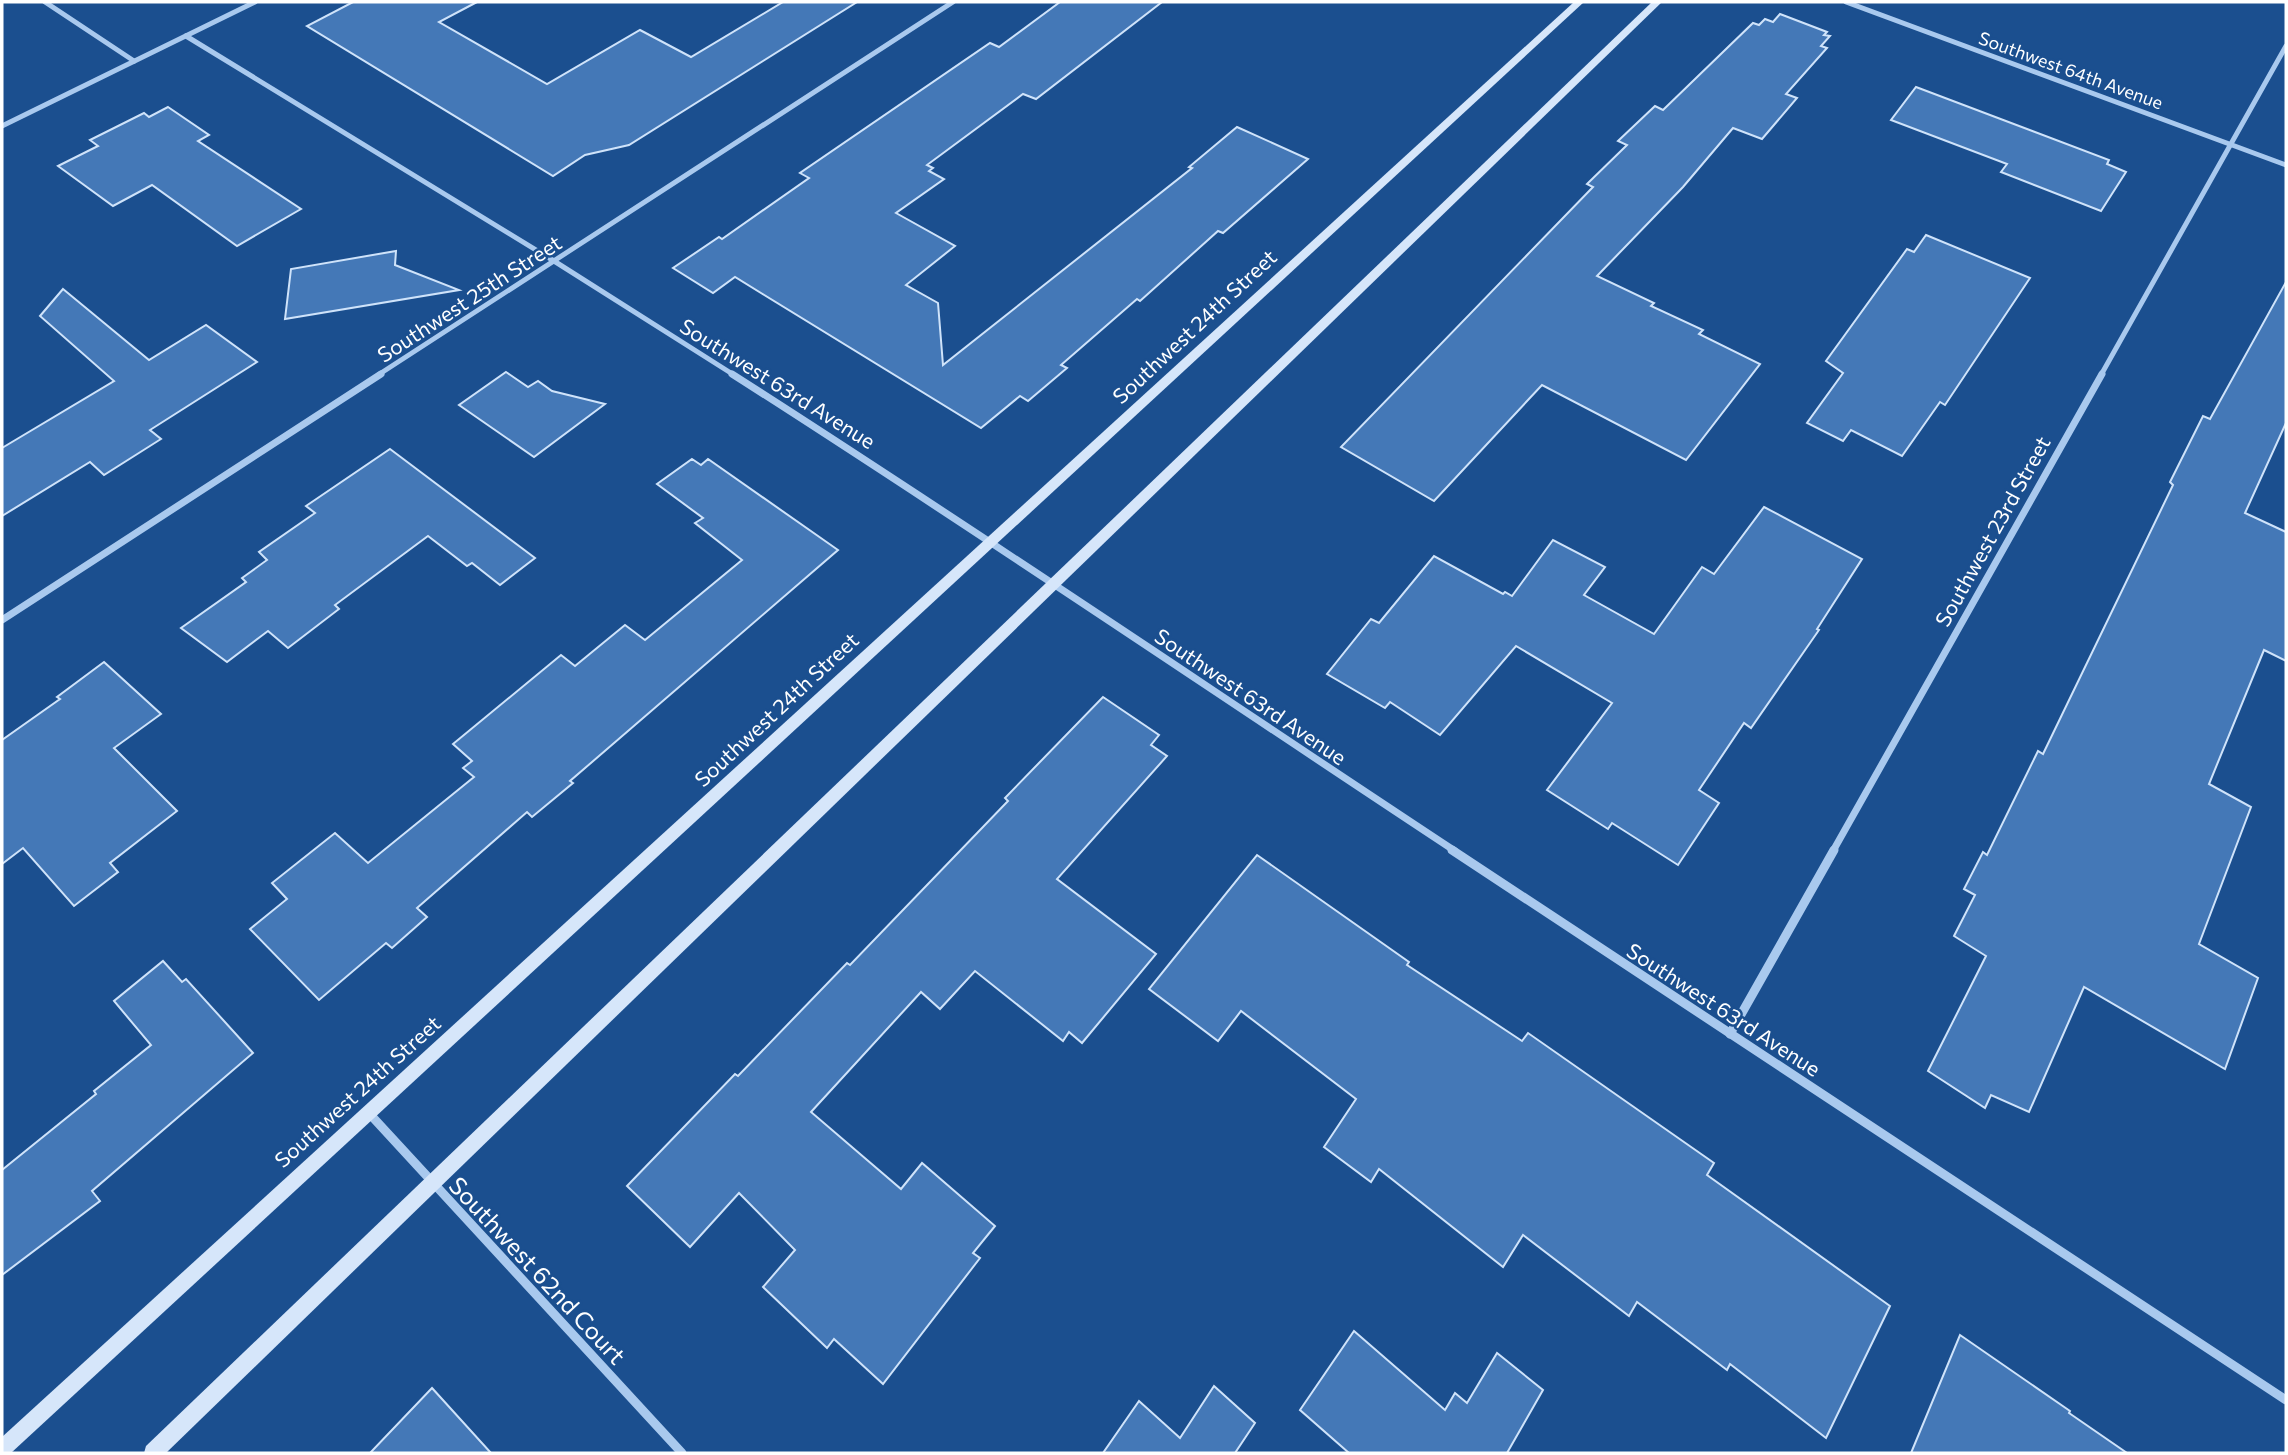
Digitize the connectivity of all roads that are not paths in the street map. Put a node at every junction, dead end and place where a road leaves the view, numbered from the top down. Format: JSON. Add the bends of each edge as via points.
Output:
{"nodes":[{"id":1,"x":45,"y":2,"type":"edge"},
{"id":2,"x":256,"y":2,"type":"edge"},
{"id":3,"x":953,"y":2,"type":"edge"},
{"id":4,"x":1579,"y":2,"type":"edge"},
{"id":5,"x":1657,"y":2,"type":"edge"},
{"id":6,"x":1846,"y":2,"type":"edge"},
{"id":7,"x":186,"y":36,"type":"junction"},
{"id":8,"x":2286,"y":46,"type":"edge"},
{"id":9,"x":134,"y":61,"type":"junction"},
{"id":10,"x":2,"y":126,"type":"edge"},
{"id":11,"x":2231,"y":144,"type":"junction"},
{"id":12,"x":2286,"y":165,"type":"edge"},
{"id":13,"x":554,"y":261,"type":"junction"},
{"id":14,"x":991,"y":541,"type":"junction"},
{"id":15,"x":1052,"y":584,"type":"junction"},
{"id":16,"x":2,"y":620,"type":"edge"},
{"id":17,"x":1730,"y":1034,"type":"junction"},
{"id":18,"x":367,"y":1111,"type":"junction"},
{"id":19,"x":433,"y":1184,"type":"junction"},
{"id":20,"x":2286,"y":1400,"type":"edge"},
{"id":21,"x":2,"y":1449,"type":"edge"},
{"id":22,"x":153,"y":1453,"type":"edge"},
{"id":23,"x":682,"y":1453,"type":"edge"}],
"edges":[{"from":1,"to":9,"type":"street"},
{"from":2,"to":7,"type":"street"},
{"from":3,"to":13,"type":"street","name":"Southwest 25th Street"},
{"from":4,"to":14,"type":"main road","name":"Southwest 24th Street"},
{"from":5,"to":15,"type":"main road"},
{"from":6,"to":11,"type":"street","name":"Southwest 64th Avenue"},
{"from":7,"to":9,"type":"street"},
{"from":7,"to":13,"type":"street","name":"Southwest 63rd Avenue"},
{"from":8,"to":11,"type":"street","name":"Southwest 23rd Street"},
{"from":9,"to":10,"type":"street"},
{"from":11,"to":12,"type":"street","name":"Southwest 64th Avenue"},
{"from":11,"to":17,"type":"street","name":"Southwest 23rd Street"},
{"from":13,"to":14,"type":"street","name":"Southwest 63rd Avenue"},
{"from":13,"to":16,"type":"street","name":"Southwest 25th Street"},
{"from":14,"to":15,"type":"street","name":"Southwest 63rd Avenue"},
{"from":14,"to":18,"type":"main road","name":"Southwest 24th Street"},
{"from":15,"to":17,"type":"street","name":"Southwest 63rd Avenue"},
{"from":15,"to":19,"type":"main road"},
{"from":17,"to":20,"type":"street","name":"Southwest 63rd Avenue"},
{"from":18,"to":19,"type":"street","name":"Southwest 62nd Court"},
{"from":18,"to":21,"type":"main road","name":"Southwest 24th Street"},
{"from":19,"to":22,"type":"main road"},
{"from":19,"to":23,"type":"street","name":"Southwest 62nd Court"}]}
